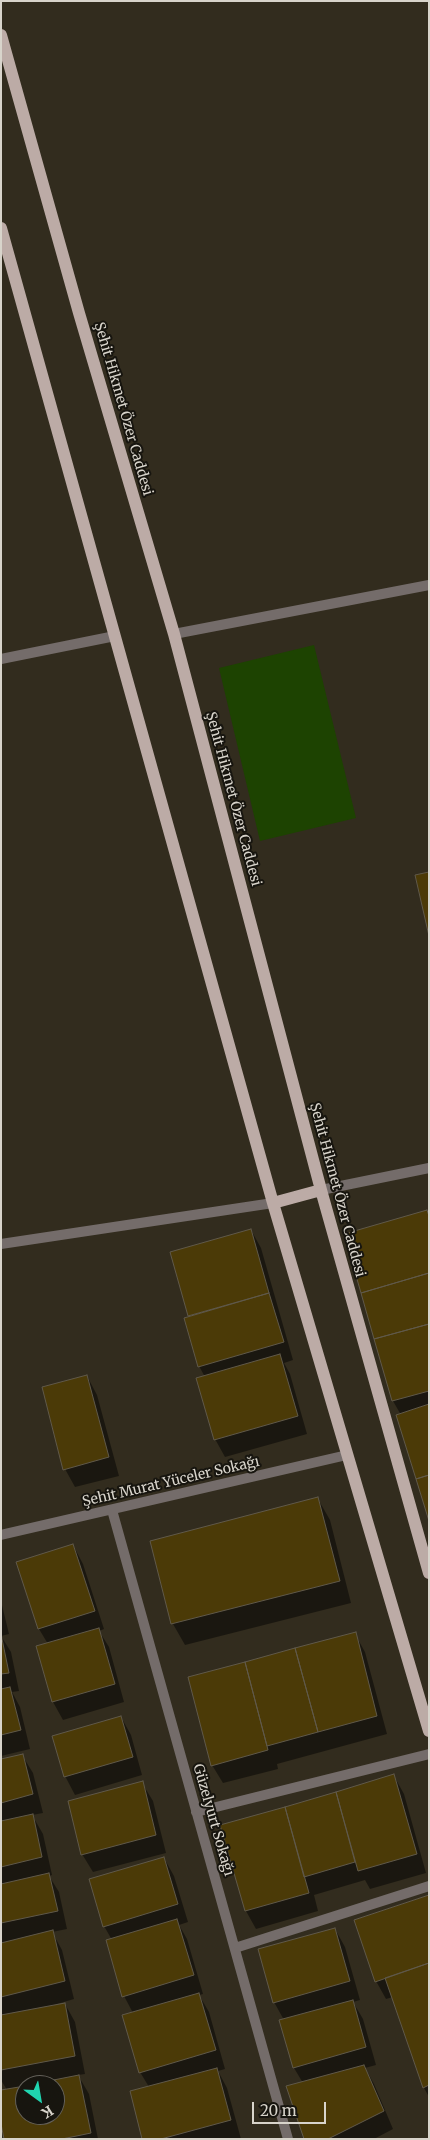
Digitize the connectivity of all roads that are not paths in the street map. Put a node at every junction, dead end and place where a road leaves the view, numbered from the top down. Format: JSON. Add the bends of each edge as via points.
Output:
{"nodes":[{"id":1,"x":1,"y":34,"type":"edge"},
{"id":2,"x":1,"y":228,"type":"edge"},
{"id":3,"x":429,"y":585,"type":"edge"},
{"id":4,"x":174,"y":634,"type":"junction"},
{"id":5,"x":115,"y":636,"type":"junction"},
{"id":6,"x":1,"y":659,"type":"edge"},
{"id":7,"x":429,"y":1168,"type":"edge"},
{"id":8,"x":321,"y":1190,"type":"junction"},
{"id":9,"x":273,"y":1203,"type":"junction"},
{"id":10,"x":1,"y":1244,"type":"edge"},
{"id":11,"x":347,"y":1455,"type":"junction"},
{"id":12,"x":112,"y":1510,"type":"junction"},
{"id":13,"x":1,"y":1535,"type":"edge"},
{"id":14,"x":429,"y":1573,"type":"edge"},
{"id":15,"x":429,"y":1731,"type":"edge"},
{"id":16,"x":429,"y":1754,"type":"edge"},
{"id":17,"x":196,"y":1812,"type":"junction"},
{"id":18,"x":429,"y":1886,"type":"edge"},
{"id":19,"x":234,"y":1948,"type":"junction"},
{"id":20,"x":288,"y":2139,"type":"edge"}],
"edges":[{"from":1,"to":4,"type":"main road","name":"Şehit Hikmet Özer Caddesi"},
{"from":2,"to":5,"type":"main road"},
{"from":3,"to":4,"type":"street"},
{"from":4,"to":8,"type":"main road","name":"Şehit Hikmet Özer Caddesi"},
{"from":5,"to":6,"type":"street"},
{"from":5,"to":9,"type":"main road"},
{"from":7,"to":8,"type":"street"},
{"from":8,"to":9,"type":"main road"},
{"from":8,"to":14,"type":"main road","name":"Şehit Hikmet Özer Caddesi"},
{"from":9,"to":10,"type":"street"},
{"from":9,"to":11,"type":"main road"},
{"from":11,"to":12,"type":"street","name":"Şehit Murat Yüceler Sokağı"},
{"from":11,"to":15,"type":"main road"},
{"from":12,"to":13,"type":"street","name":"Şehit Murat Yüceler Sokağı"},
{"from":12,"to":17,"type":"street","name":"Güzelyurt Sokağı"},
{"from":16,"to":17,"type":"street"},
{"from":17,"to":19,"type":"street","name":"Güzelyurt Sokağı"},
{"from":18,"to":19,"type":"street"},
{"from":19,"to":20,"type":"street","name":"Güzelyurt Sokağı"}]}
